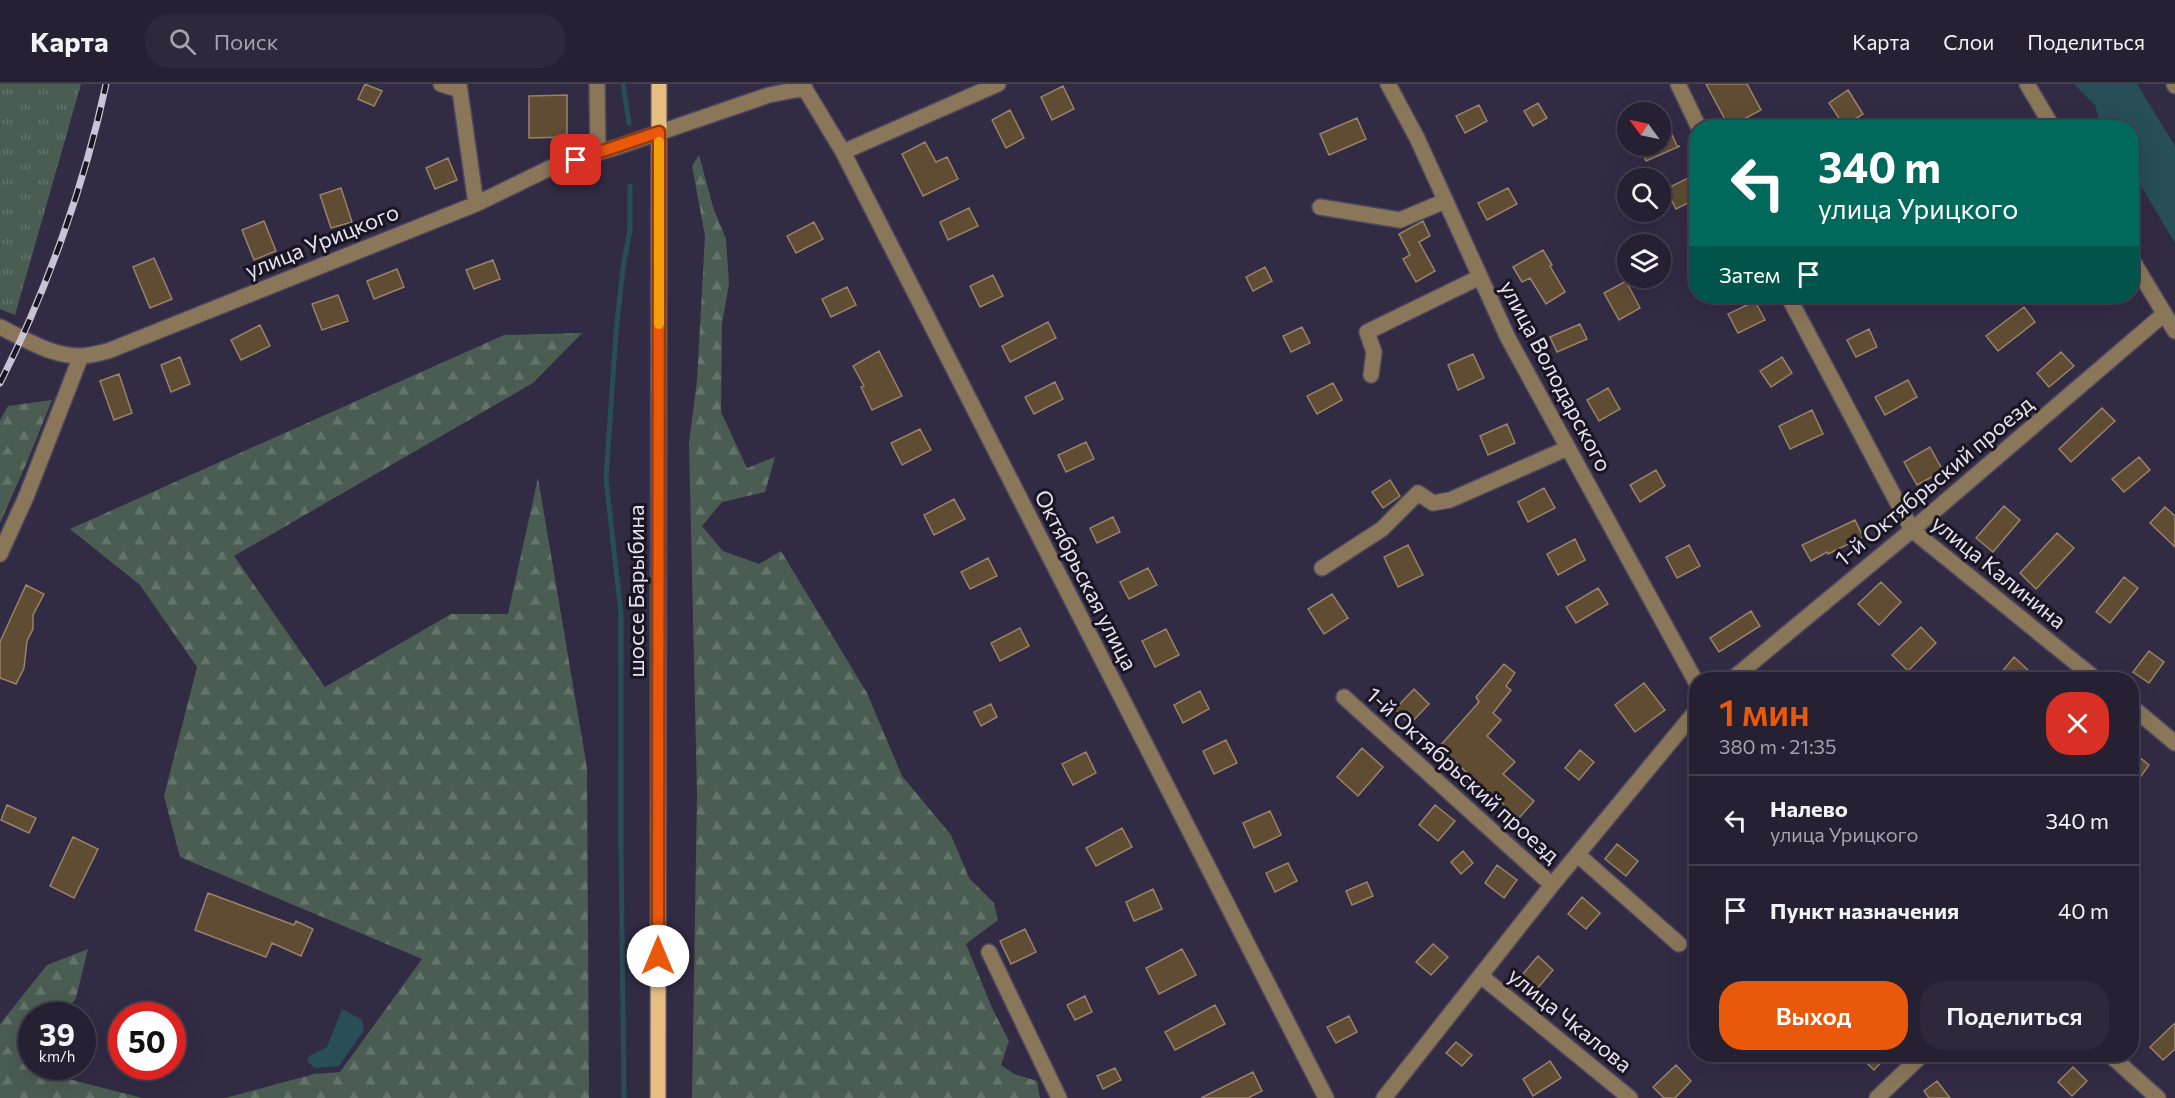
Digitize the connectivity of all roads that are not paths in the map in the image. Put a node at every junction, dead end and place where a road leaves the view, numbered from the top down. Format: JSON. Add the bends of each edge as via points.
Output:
{"nodes":[{"id":1,"x":441,"y":84,"type":"edge"},
{"id":2,"x":597,"y":84,"type":"edge"},
{"id":3,"x":659,"y":84,"type":"edge"},
{"id":4,"x":998,"y":84,"type":"edge"},
{"id":5,"x":1388,"y":84,"type":"edge"},
{"id":6,"x":1678,"y":84,"type":"edge"},
{"id":7,"x":2027,"y":84,"type":"edge"},
{"id":8,"x":804,"y":86,"type":"edge"},
{"id":9,"x":460,"y":87,"type":"edge"},
{"id":10,"x":1695,"y":120,"type":"edge"},
{"id":11,"x":2048,"y":120,"type":"edge"},
{"id":12,"x":659,"y":132,"type":"junction"},
{"id":13,"x":843,"y":152,"type":"junction"},
{"id":14,"x":598,"y":153,"type":"junction"},
{"id":15,"x":1445,"y":201,"type":"junction"},
{"id":16,"x":476,"y":204,"type":"junction"},
{"id":17,"x":1320,"y":207,"type":"dead end"},
{"id":18,"x":2139,"y":272,"type":"edge"},
{"id":19,"x":1480,"y":277,"type":"junction"},
{"id":20,"x":1792,"y":303,"type":"edge"},
{"id":21,"x":2164,"y":314,"type":"junction"},
{"id":22,"x":0,"y":327,"type":"edge"},
{"id":23,"x":2175,"y":330,"type":"edge"},
{"id":24,"x":81,"y":356,"type":"junction"},
{"id":25,"x":1371,"y":375,"type":"dead end"},
{"id":26,"x":1568,"y":448,"type":"junction"},
{"id":27,"x":1912,"y":530,"type":"junction"},
{"id":28,"x":0,"y":554,"type":"edge"},
{"id":29,"x":1322,"y":568,"type":"dead end"},
{"id":30,"x":1691,"y":672,"type":"edge"},
{"id":31,"x":1741,"y":672,"type":"edge"},
{"id":32,"x":2087,"y":672,"type":"edge"},
{"id":33,"x":1344,"y":698,"type":"dead end"},
{"id":34,"x":2139,"y":713,"type":"edge"},
{"id":35,"x":1689,"y":720,"type":"edge"},
{"id":36,"x":2175,"y":742,"type":"edge"},
{"id":37,"x":1578,"y":855,"type":"junction"},
{"id":38,"x":1552,"y":885,"type":"junction"},
{"id":39,"x":1678,"y":944,"type":"dead end"},
{"id":40,"x":989,"y":952,"type":"dead end"},
{"id":41,"x":1480,"y":976,"type":"junction"},
{"id":42,"x":1915,"y":1062,"type":"edge"},
{"id":43,"x":2118,"y":1062,"type":"edge"},
{"id":44,"x":658,"y":1098,"type":"edge"},
{"id":45,"x":1059,"y":1098,"type":"edge"},
{"id":46,"x":1326,"y":1098,"type":"edge"},
{"id":47,"x":1384,"y":1098,"type":"edge"},
{"id":48,"x":1630,"y":1098,"type":"edge"},
{"id":49,"x":1877,"y":1098,"type":"edge"},
{"id":50,"x":2158,"y":1098,"type":"edge"}],
"edges":[{"from":1,"to":9,"type":"street"},
{"from":2,"to":14,"type":"street"},
{"from":3,"to":12,"type":"main road","name":"шоссе Барыбина"},
{"from":4,"to":13,"type":"street"},
{"from":5,"to":15,"type":"street","name":"улица Володарского"},
{"from":6,"to":10,"type":"street"},
{"from":7,"to":11,"type":"street"},
{"from":8,"to":12,"type":"street","name":"улица Урицкого"},
{"from":8,"to":13,"type":"street","name":"Октябрьская улица"},
{"from":9,"to":16,"type":"street"},
{"from":12,"to":14,"type":"street","name":"улица Урицкого"},
{"from":12,"to":44,"type":"main road","name":"шоссе Барыбина"},
{"from":13,"to":46,"type":"street","name":"Октябрьская улица"},
{"from":14,"to":16,"type":"street","name":"улица Урицкого","via":[[555,166]]},
{"from":15,"to":17,"type":"street","via":[[1400,220]]},
{"from":15,"to":19,"type":"street","name":"улица Володарского"},
{"from":16,"to":24,"type":"street","name":"улица Урицкого","via":[[108,351]]},
{"from":18,"to":21,"type":"street"},
{"from":19,"to":25,"type":"street","via":[[1367,332],[1374,352]]},
{"from":19,"to":26,"type":"street","name":"улица Володарского","via":[[1508,338]]},
{"from":20,"to":27,"type":"street","name":"улица Калинина"},
{"from":21,"to":23,"type":"street"},
{"from":21,"to":27,"type":"street","name":"1-й Октябрьский проезд"},
{"from":22,"to":24,"type":"street","name":"улица Урицкого","via":[[45,349]]},
{"from":24,"to":28,"type":"street"},
{"from":26,"to":29,"type":"street","via":[[1450,500],[1433,503],[1418,493],[1382,529]]},
{"from":26,"to":30,"type":"street","name":"улица Володарского"},
{"from":27,"to":31,"type":"street","name":"1-й Октябрьский проезд"},
{"from":27,"to":32,"type":"street","name":"улица Калинина"},
{"from":33,"to":38,"type":"street","name":"1-й Октябрьский проезд"},
{"from":34,"to":36,"type":"street"},
{"from":35,"to":37,"type":"street","name":"1-й Октябрьский проезд"},
{"from":37,"to":38,"type":"street","name":"1-й Октябрьский проезд"},
{"from":37,"to":39,"type":"street"},
{"from":38,"to":41,"type":"street","name":"1-й Октябрьский проезд"},
{"from":40,"to":45,"type":"street"},
{"from":41,"to":47,"type":"street","name":"1-й Октябрьский проезд"},
{"from":41,"to":48,"type":"street","name":"улица Чкалова"},
{"from":42,"to":49,"type":"street"},
{"from":43,"to":50,"type":"street"}]}
